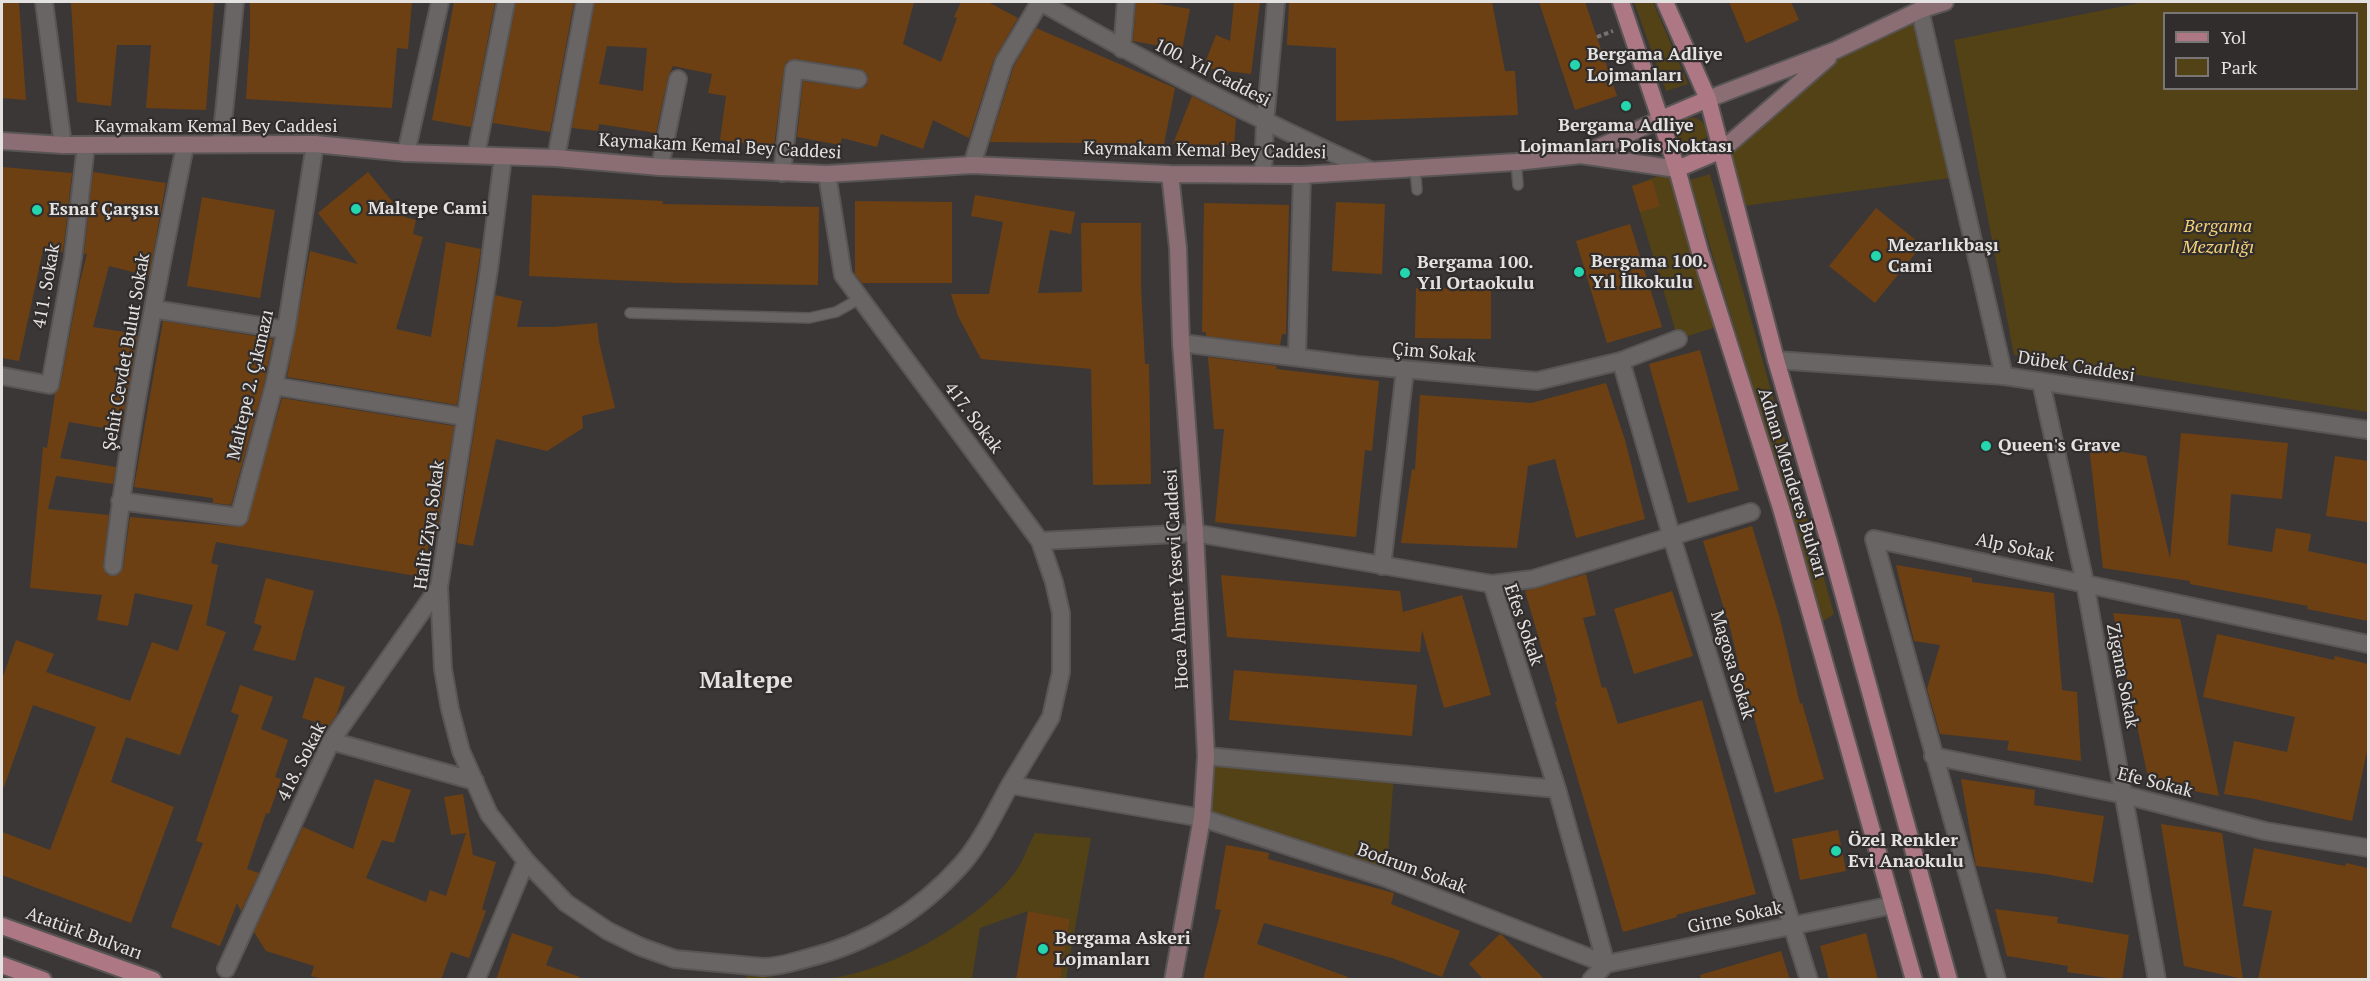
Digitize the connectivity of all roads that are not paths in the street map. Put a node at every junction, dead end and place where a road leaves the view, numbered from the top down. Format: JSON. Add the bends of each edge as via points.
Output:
{"nodes":[{"id":1,"x":44,"y":2,"type":"edge"},
{"id":2,"x":235,"y":2,"type":"edge"},
{"id":3,"x":440,"y":2,"type":"edge"},
{"id":4,"x":506,"y":2,"type":"edge"},
{"id":5,"x":585,"y":2,"type":"edge"},
{"id":6,"x":1040,"y":2,"type":"edge"},
{"id":7,"x":1126,"y":2,"type":"edge"},
{"id":8,"x":1276,"y":2,"type":"edge"},
{"id":9,"x":1621,"y":2,"type":"edge"},
{"id":10,"x":1665,"y":2,"type":"edge"},
{"id":11,"x":1945,"y":2,"type":"edge"},
{"id":12,"x":1920,"y":10,"type":"junction"},
{"id":13,"x":1122,"y":49,"type":"junction"},
{"id":14,"x":1836,"y":51,"type":"junction"},
{"id":15,"x":678,"y":79,"type":"dead end"},
{"id":16,"x":858,"y":80,"type":"dead end"},
{"id":17,"x":1708,"y":99,"type":"junction"},
{"id":18,"x":1661,"y":119,"type":"junction"},
{"id":19,"x":1265,"y":122,"type":"junction"},
{"id":20,"x":2,"y":141,"type":"edge"},
{"id":21,"x":221,"y":143,"type":"junction"},
{"id":22,"x":315,"y":144,"type":"junction"},
{"id":23,"x":63,"y":145,"type":"junction"},
{"id":24,"x":86,"y":145,"type":"junction"},
{"id":25,"x":185,"y":146,"type":"junction"},
{"id":26,"x":1722,"y":150,"type":"junction"},
{"id":27,"x":406,"y":153,"type":"junction"},
{"id":28,"x":476,"y":155,"type":"junction"},
{"id":29,"x":1581,"y":155,"type":"junction"},
{"id":30,"x":503,"y":157,"type":"junction"},
{"id":31,"x":556,"y":159,"type":"junction"},
{"id":32,"x":1516,"y":162,"type":"junction"},
{"id":33,"x":972,"y":165,"type":"junction"},
{"id":34,"x":660,"y":166,"type":"junction"},
{"id":35,"x":1415,"y":168,"type":"junction"},
{"id":36,"x":1677,"y":169,"type":"junction"},
{"id":37,"x":1370,"y":170,"type":"junction"},
{"id":38,"x":782,"y":173,"type":"junction"},
{"id":39,"x":827,"y":174,"type":"junction"},
{"id":40,"x":1170,"y":174,"type":"junction"},
{"id":41,"x":1263,"y":174,"type":"junction"},
{"id":42,"x":1302,"y":175,"type":"junction"},
{"id":43,"x":1518,"y":185,"type":"dead end"},
{"id":44,"x":1417,"y":190,"type":"dead end"},
{"id":45,"x":861,"y":298,"type":"junction"},
{"id":46,"x":153,"y":309,"type":"junction"},
{"id":47,"x":630,"y":313,"type":"dead end"},
{"id":48,"x":286,"y":330,"type":"junction"},
{"id":49,"x":1678,"y":339,"type":"dead end"},
{"id":50,"x":1181,"y":343,"type":"junction"},
{"id":51,"x":1297,"y":356,"type":"junction"},
{"id":52,"x":1776,"y":360,"type":"junction"},
{"id":53,"x":1621,"y":361,"type":"junction"},
{"id":54,"x":1405,"y":370,"type":"junction"},
{"id":55,"x":2,"y":376,"type":"edge"},
{"id":56,"x":2004,"y":376,"type":"junction"},
{"id":57,"x":2041,"y":382,"type":"junction"},
{"id":58,"x":274,"y":386,"type":"junction"},
{"id":59,"x":465,"y":417,"type":"junction"},
{"id":60,"x":2368,"y":430,"type":"edge"},
{"id":61,"x":120,"y":501,"type":"junction"},
{"id":62,"x":1751,"y":512,"type":"dead end"},
{"id":63,"x":1195,"y":533,"type":"junction"},
{"id":64,"x":1672,"y":538,"type":"junction"},
{"id":65,"x":1040,"y":541,"type":"junction"},
{"id":66,"x":113,"y":566,"type":"dead end"},
{"id":67,"x":1382,"y":566,"type":"junction"},
{"id":68,"x":2085,"y":583,"type":"junction"},
{"id":69,"x":1492,"y":584,"type":"junction"},
{"id":70,"x":439,"y":587,"type":"junction"},
{"id":71,"x":2368,"y":644,"type":"edge"},
{"id":72,"x":331,"y":741,"type":"junction"},
{"id":73,"x":1206,"y":756,"type":"junction"},
{"id":74,"x":1933,"y":756,"type":"junction"},
{"id":75,"x":475,"y":781,"type":"junction"},
{"id":76,"x":1010,"y":785,"type":"junction"},
{"id":77,"x":1557,"y":789,"type":"junction"},
{"id":78,"x":2125,"y":795,"type":"junction"},
{"id":79,"x":1202,"y":818,"type":"junction"},
{"id":80,"x":2368,"y":848,"type":"edge"},
{"id":81,"x":526,"y":861,"type":"junction"},
{"id":82,"x":1893,"y":904,"type":"junction"},
{"id":83,"x":2,"y":926,"type":"edge"},
{"id":84,"x":1793,"y":926,"type":"junction"},
{"id":85,"x":1606,"y":964,"type":"junction"},
{"id":86,"x":2,"y":966,"type":"edge"},
{"id":87,"x":226,"y":969,"type":"dead end"},
{"id":88,"x":43,"y":980,"type":"edge"},
{"id":89,"x":153,"y":980,"type":"edge"},
{"id":90,"x":476,"y":980,"type":"edge"},
{"id":91,"x":1173,"y":980,"type":"edge"},
{"id":92,"x":1591,"y":980,"type":"edge"},
{"id":93,"x":1809,"y":980,"type":"edge"},
{"id":94,"x":1914,"y":980,"type":"edge"},
{"id":95,"x":1949,"y":980,"type":"edge"},
{"id":96,"x":1997,"y":980,"type":"edge"},
{"id":97,"x":2157,"y":980,"type":"edge"}],
"edges":[{"from":1,"to":23,"type":"street"},
{"from":2,"to":21,"type":"street"},
{"from":3,"to":27,"type":"street"},
{"from":4,"to":28,"type":"street"},
{"from":5,"to":31,"type":"street"},
{"from":6,"to":13,"type":"street","name":"100. Yıl Caddesi"},
{"from":6,"to":33,"type":"street","via":[[1004,62]]},
{"from":7,"to":13,"type":"street"},
{"from":8,"to":19,"type":"street"},
{"from":9,"to":18,"type":"main road","name":"Adnan Menderes Bulvarı"},
{"from":10,"to":17,"type":"main road","name":"Adnan Menderes Bulvarı"},
{"from":11,"to":12,"type":"main road"},
{"from":12,"to":14,"type":"main road"},
{"from":12,"to":56,"type":"street"},
{"from":13,"to":19,"type":"street","name":"100. Yıl Caddesi"},
{"from":14,"to":17,"type":"main road"},
{"from":14,"to":26,"type":"main road"},
{"from":15,"to":34,"type":"street"},
{"from":16,"to":38,"type":"street","via":[[794,69]]},
{"from":17,"to":18,"type":"main road","name":"Kaymakam Kemal Bey Caddesi"},
{"from":17,"to":26,"type":"main road","name":"Adnan Menderes Bulvarı"},
{"from":18,"to":29,"type":"main road","name":"Kaymakam Kemal Bey Caddesi"},
{"from":18,"to":36,"type":"main road","name":"Adnan Menderes Bulvarı"},
{"from":19,"to":37,"type":"street","name":"100. Yıl Caddesi"},
{"from":19,"to":41,"type":"street"},
{"from":20,"to":23,"type":"main road","name":"Kaymakam Kemal Bey Caddesi"},
{"from":21,"to":22,"type":"main road","name":"Kaymakam Kemal Bey Caddesi"},
{"from":21,"to":25,"type":"main road","name":"Kaymakam Kemal Bey Caddesi"},
{"from":22,"to":27,"type":"main road","name":"Kaymakam Kemal Bey Caddesi"},
{"from":22,"to":48,"type":"street","name":"Maltepe 2. Çıkmazı"},
{"from":23,"to":24,"type":"main road","name":"Kaymakam Kemal Bey Caddesi"},
{"from":24,"to":25,"type":"main road","name":"Kaymakam Kemal Bey Caddesi"},
{"from":24,"to":55,"type":"street","name":"411. Sokak","via":[[73,258],[50,385]]},
{"from":25,"to":46,"type":"street","name":"Şehit Cevdet Bulut Sokak"},
{"from":26,"to":36,"type":"main road"},
{"from":26,"to":52,"type":"main road","name":"Adnan Menderes Bulvarı"},
{"from":27,"to":28,"type":"main road","name":"Kaymakam Kemal Bey Caddesi"},
{"from":28,"to":30,"type":"main road","name":"Kaymakam Kemal Bey Caddesi"},
{"from":29,"to":32,"type":"main road","name":"Kaymakam Kemal Bey Caddesi"},
{"from":29,"to":36,"type":"main road","name":"Kaymakam Kemal Bey Caddesi"},
{"from":30,"to":31,"type":"main road","name":"Kaymakam Kemal Bey Caddesi"},
{"from":30,"to":59,"type":"street","name":"Halit Ziya Sokak"},
{"from":31,"to":34,"type":"main road","name":"Kaymakam Kemal Bey Caddesi"},
{"from":32,"to":35,"type":"main road","name":"Kaymakam Kemal Bey Caddesi"},
{"from":32,"to":43,"type":"lane"},
{"from":33,"to":39,"type":"main road","name":"Kaymakam Kemal Bey Caddesi"},
{"from":33,"to":40,"type":"main road","name":"Kaymakam Kemal Bey Caddesi"},
{"from":34,"to":38,"type":"main road","name":"Kaymakam Kemal Bey Caddesi"},
{"from":35,"to":37,"type":"main road","name":"Kaymakam Kemal Bey Caddesi"},
{"from":35,"to":44,"type":"lane"},
{"from":36,"to":82,"type":"main road","name":"Adnan Menderes Bulvarı","via":[[1781,508]]},
{"from":37,"to":42,"type":"main road","name":"Kaymakam Kemal Bey Caddesi"},
{"from":38,"to":39,"type":"main road","name":"Kaymakam Kemal Bey Caddesi"},
{"from":39,"to":45,"type":"street","name":"417. Sokak","via":[[843,275]]},
{"from":40,"to":41,"type":"main road","name":"Kaymakam Kemal Bey Caddesi"},
{"from":40,"to":50,"type":"main road","name":"Hoca Ahmet Yesevi Caddesi","via":[[1178,248]]},
{"from":41,"to":42,"type":"main road","name":"Kaymakam Kemal Bey Caddesi"},
{"from":42,"to":51,"type":"street"},
{"from":45,"to":47,"type":"lane","via":[[836,312],[809,318]]},
{"from":45,"to":65,"type":"street","name":"417. Sokak"},
{"from":46,"to":48,"type":"street"},
{"from":46,"to":61,"type":"street","name":"Şehit Cevdet Bulut Sokak"},
{"from":48,"to":58,"type":"street","name":"Maltepe 2. Çıkmazı"},
{"from":49,"to":53,"type":"street","name":"Çim Sokak"},
{"from":50,"to":51,"type":"street","name":"Çim Sokak"},
{"from":50,"to":63,"type":"main road","name":"Hoca Ahmet Yesevi Caddesi"},
{"from":51,"to":54,"type":"street","name":"Çim Sokak","via":[[1357,360]]},
{"from":52,"to":56,"type":"street","name":"Dübek Caddesi"},
{"from":52,"to":95,"type":"main road","name":"Adnan Menderes Bulvarı"},
{"from":53,"to":54,"type":"street","name":"Çim Sokak","via":[[1595,361],[1537,381]]},
{"from":53,"to":64,"type":"street","name":"Magosa Sokak"},
{"from":54,"to":67,"type":"street"},
{"from":56,"to":57,"type":"street","name":"Dübek Caddesi"},
{"from":57,"to":60,"type":"street","name":"Dübek Caddesi"},
{"from":57,"to":68,"type":"street","name":"Zigana Sokak"},
{"from":58,"to":59,"type":"street"},
{"from":58,"to":61,"type":"street","name":"Maltepe 2. Çıkmazı","via":[[239,517]]},
{"from":59,"to":70,"type":"street","name":"Halit Ziya Sokak"},
{"from":61,"to":66,"type":"street","name":"Şehit Cevdet Bulut Sokak"},
{"from":62,"to":64,"type":"street"},
{"from":63,"to":65,"type":"street"},
{"from":63,"to":67,"type":"street","name":"Efes Sokak"},
{"from":63,"to":73,"type":"main road","name":"Hoca Ahmet Yesevi Caddesi"},
{"from":64,"to":69,"type":"street","via":[[1533,579]]},
{"from":64,"to":84,"type":"street","name":"Magosa Sokak"},
{"from":65,"to":76,"type":"street","name":"417. Sokak","via":[[1061,613],[1060,672],[1051,717]]},
{"from":67,"to":69,"type":"street","name":"Efes Sokak"},
{"from":68,"to":71,"type":"street","name":"Alp Sokak"},
{"from":68,"to":74,"type":"street","name":"Alp Sokak","via":[[1874,539]]},
{"from":68,"to":78,"type":"street","name":"Zigana Sokak"},
{"from":69,"to":77,"type":"street","name":"Efes Sokak"},
{"from":70,"to":72,"type":"street","name":"418. Sokak"},
{"from":70,"to":75,"type":"street","name":"Halit Ziya Sokak","via":[[443,669],[450,709],[461,751]]},
{"from":72,"to":75,"type":"street"},
{"from":72,"to":87,"type":"street","name":"418. Sokak"},
{"from":73,"to":77,"type":"street"},
{"from":73,"to":79,"type":"main road","name":"Hoca Ahmet Yesevi Caddesi"},
{"from":74,"to":78,"type":"street","name":"Efe Sokak"},
{"from":74,"to":96,"type":"street"},
{"from":75,"to":81,"type":"street","name":"Halit Ziya Sokak","via":[[489,814]]},
{"from":76,"to":79,"type":"street","name":"Bodrum Sokak"},
{"from":76,"to":81,"type":"street","name":"Halit Ziya Sokak","via":[[962,863],[904,916],[845,948],[773,967],[675,958],[641,947],[566,903]]},
{"from":77,"to":85,"type":"street","name":"Efes Sokak"},
{"from":78,"to":80,"type":"street","name":"Efe Sokak","via":[[2265,831]]},
{"from":78,"to":97,"type":"street","name":"Zigana Sokak"},
{"from":79,"to":85,"type":"street","name":"Bodrum Sokak","via":[[1386,879]]},
{"from":79,"to":91,"type":"main road","name":"Hoca Ahmet Yesevi Caddesi"},
{"from":81,"to":90,"type":"street"},
{"from":82,"to":84,"type":"street","name":"Girne Sokak"},
{"from":82,"to":94,"type":"main road","name":"Adnan Menderes Bulvarı"},
{"from":83,"to":89,"type":"main road","name":"Atatürk Bulvarı"},
{"from":84,"to":85,"type":"street","name":"Girne Sokak"},
{"from":84,"to":93,"type":"street","name":"Magosa Sokak"},
{"from":85,"to":92,"type":"street"},
{"from":86,"to":88,"type":"main road"}]}
